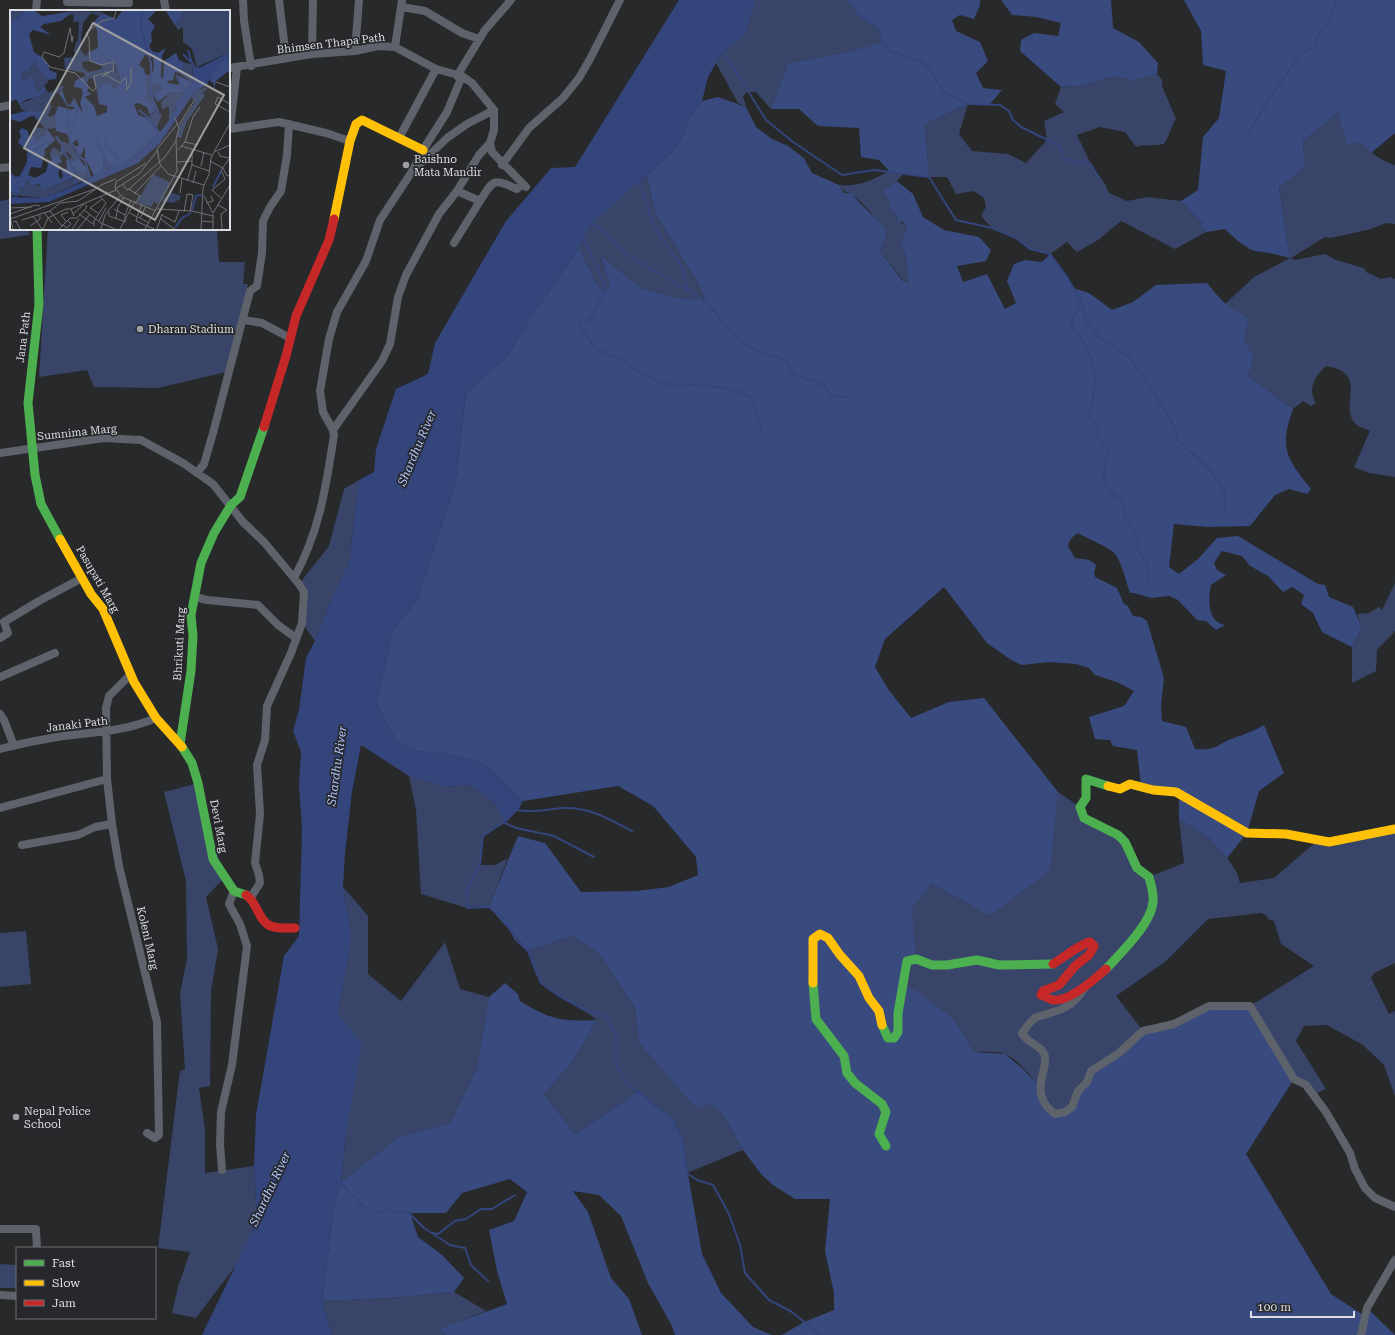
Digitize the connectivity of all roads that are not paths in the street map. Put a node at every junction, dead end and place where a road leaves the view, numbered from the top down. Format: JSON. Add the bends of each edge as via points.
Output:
{"nodes":[{"id":1,"x":37,"y":0,"type":"edge"},
{"id":2,"x":164,"y":0,"type":"edge"},
{"id":3,"x":243,"y":0,"type":"edge"},
{"id":4,"x":279,"y":0,"type":"edge"},
{"id":5,"x":312,"y":0,"type":"edge"},
{"id":6,"x":359,"y":0,"type":"edge"},
{"id":7,"x":511,"y":0,"type":"edge"},
{"id":8,"x":620,"y":0,"type":"edge"},
{"id":9,"x":67,"y":2,"type":"dead end"},
{"id":10,"x":130,"y":4,"type":"edge"},
{"id":11,"x":402,"y":4,"type":"edge"},
{"id":12,"x":36,"y":10,"type":"edge"},
{"id":13,"x":166,"y":10,"type":"edge"},
{"id":14,"x":479,"y":39,"type":"junction"},
{"id":15,"x":395,"y":47,"type":"junction"},
{"id":16,"x":355,"y":51,"type":"junction"},
{"id":17,"x":312,"y":54,"type":"junction"},
{"id":18,"x":286,"y":58,"type":"junction"},
{"id":19,"x":251,"y":66,"type":"junction"},
{"id":20,"x":233,"y":68,"type":"edge"},
{"id":21,"x":436,"y":69,"type":"junction"},
{"id":22,"x":459,"y":76,"type":"junction"},
{"id":23,"x":10,"y":105,"type":"edge"},
{"id":24,"x":0,"y":107,"type":"edge"},
{"id":25,"x":492,"y":107,"type":"junction"},
{"id":26,"x":289,"y":124,"type":"junction"},
{"id":27,"x":399,"y":138,"type":"junction"},
{"id":28,"x":350,"y":141,"type":"junction"},
{"id":29,"x":490,"y":143,"type":"junction"},
{"id":30,"x":423,"y":150,"type":"junction"},
{"id":31,"x":502,"y":165,"type":"junction"},
{"id":32,"x":10,"y":166,"type":"edge"},
{"id":33,"x":0,"y":168,"type":"edge"},
{"id":34,"x":411,"y":173,"type":"junction"},
{"id":35,"x":457,"y":191,"type":"junction"},
{"id":36,"x":480,"y":201,"type":"junction"},
{"id":37,"x":38,"y":230,"type":"edge"},
{"id":38,"x":454,"y":242,"type":"dead end"},
{"id":39,"x":244,"y":320,"type":"junction"},
{"id":40,"x":290,"y":338,"type":"junction"},
{"id":41,"x":333,"y":430,"type":"junction"},
{"id":42,"x":32,"y":448,"type":"junction"},
{"id":43,"x":0,"y":453,"type":"edge"},
{"id":44,"x":197,"y":473,"type":"junction"},
{"id":45,"x":231,"y":506,"type":"junction"},
{"id":46,"x":82,"y":578,"type":"junction"},
{"id":47,"x":294,"y":578,"type":"junction"},
{"id":48,"x":195,"y":597,"type":"junction"},
{"id":49,"x":0,"y":638,"type":"edge"},
{"id":50,"x":296,"y":638,"type":"junction"},
{"id":51,"x":55,"y":653,"type":"dead end"},
{"id":52,"x":130,"y":675,"type":"junction"},
{"id":53,"x":0,"y":677,"type":"edge"},
{"id":54,"x":0,"y":714,"type":"edge"},
{"id":55,"x":156,"y":718,"type":"junction"},
{"id":56,"x":108,"y":732,"type":"junction"},
{"id":57,"x":180,"y":744,"type":"junction"},
{"id":58,"x":14,"y":746,"type":"junction"},
{"id":59,"x":0,"y":750,"type":"edge"},
{"id":60,"x":107,"y":779,"type":"junction"},
{"id":61,"x":0,"y":808,"type":"edge"},
{"id":62,"x":112,"y":824,"type":"junction"},
{"id":63,"x":1395,"y":829,"type":"edge"},
{"id":64,"x":22,"y":845,"type":"dead end"},
{"id":65,"x":234,"y":891,"type":"junction"},
{"id":66,"x":251,"y":897,"type":"junction"},
{"id":67,"x":295,"y":928,"type":"dead end"},
{"id":68,"x":1084,"y":989,"type":"junction"},
{"id":69,"x":147,"y":1133,"type":"dead end"},
{"id":70,"x":886,"y":1146,"type":"dead end"},
{"id":71,"x":222,"y":1170,"type":"dead end"},
{"id":72,"x":1395,"y":1207,"type":"edge"},
{"id":73,"x":0,"y":1229,"type":"edge"},
{"id":74,"x":37,"y":1247,"type":"edge"},
{"id":75,"x":1395,"y":1260,"type":"edge"},
{"id":76,"x":0,"y":1295,"type":"edge"},
{"id":77,"x":16,"y":1296,"type":"edge"},
{"id":78,"x":1361,"y":1335,"type":"edge"}],
"edges":[{"from":1,"to":12,"type":"street"},
{"from":2,"to":13,"type":"street"},
{"from":3,"to":19,"type":"street"},
{"from":4,"to":18,"type":"street"},
{"from":5,"to":17,"type":"street"},
{"from":6,"to":16,"type":"street"},
{"from":7,"to":14,"type":"street"},
{"from":8,"to":31,"type":"street","via":[[579,78],[563,98],[529,128]]},
{"from":9,"to":10,"type":"street"},
{"from":11,"to":14,"type":"street","via":[[425,11],[462,33]]},
{"from":11,"to":15,"type":"street"},
{"from":14,"to":22,"type":"street"},
{"from":15,"to":16,"type":"street","name":"Bhimsen Thapa Path","via":[[378,46]]},
{"from":15,"to":21,"type":"street","name":"Bhimsen Thapa Path"},
{"from":16,"to":17,"type":"street","name":"Bhimsen Thapa Path"},
{"from":17,"to":18,"type":"street","name":"Bhimsen Thapa Path"},
{"from":18,"to":19,"type":"street","name":"Bhimsen Thapa Path"},
{"from":19,"to":20,"type":"street","name":"Bhimsen Thapa Path"},
{"from":20,"to":26,"type":"street","via":[[230,130],[267,123]]},
{"from":21,"to":22,"type":"street","name":"Bhimsen Thapa Path"},
{"from":21,"to":27,"type":"street"},
{"from":22,"to":25,"type":"street","name":"Bhimsen Thapa Path","via":[[472,83]]},
{"from":22,"to":30,"type":"street","via":[[447,112]]},
{"from":23,"to":24,"type":"street"},
{"from":25,"to":29,"type":"street","via":[[494,130]]},
{"from":25,"to":34,"type":"street","via":[[447,138]]},
{"from":26,"to":28,"type":"street"},
{"from":26,"to":39,"type":"street","via":[[281,192],[264,221],[257,286],[250,291]]},
{"from":27,"to":28,"type":"street","name":"Bhrikuti Marg","via":[[362,120],[356,124]]},
{"from":27,"to":30,"type":"street"},
{"from":28,"to":40,"type":"street","name":"Bhrikuti Marg","via":[[329,240],[303,297]]},
{"from":29,"to":31,"type":"street","via":[[492,152]]},
{"from":29,"to":35,"type":"street","via":[[468,171]]},
{"from":30,"to":34,"type":"street"},
{"from":31,"to":36,"type":"street","via":[[524,186],[517,189],[499,181],[494,182]]},
{"from":32,"to":33,"type":"street"},
{"from":34,"to":41,"type":"street","via":[[380,220],[366,261],[337,312],[320,391],[323,412]]},
{"from":35,"to":36,"type":"street"},
{"from":35,"to":41,"type":"street","via":[[439,214],[406,275],[398,297],[390,344],[382,361]]},
{"from":36,"to":38,"type":"street"},
{"from":37,"to":42,"type":"street","name":"Jana Path","via":[[39,304],[28,403]]},
{"from":39,"to":40,"type":"street","via":[[262,323]]},
{"from":39,"to":44,"type":"street","via":[[204,464]]},
{"from":40,"to":45,"type":"street","name":"Bhrikuti Marg","via":[[247,480],[240,497]]},
{"from":41,"to":47,"type":"street","via":[[324,501],[305,558]]},
{"from":42,"to":43,"type":"street","name":"Sumnima Marg"},
{"from":42,"to":44,"type":"street","name":"Sumnima Marg","via":[[104,438],[141,440]]},
{"from":42,"to":46,"type":"street","name":"Pasupati Marg","via":[[41,504]]},
{"from":44,"to":45,"type":"street","name":"Sumnima Marg","via":[[213,484]]},
{"from":45,"to":47,"type":"street","name":"Sumnima Marg"},
{"from":45,"to":48,"type":"street","name":"Bhrikuti Marg","via":[[206,548]]},
{"from":46,"to":49,"type":"street","via":[[4,622],[8,633]]},
{"from":46,"to":52,"type":"street","name":"Pasupati Marg","via":[[103,609]]},
{"from":47,"to":50,"type":"street","name":"Sumnima Marg","via":[[304,592],[302,623]]},
{"from":48,"to":50,"type":"street","via":[[258,605]]},
{"from":48,"to":57,"type":"street","name":"Bhrikuti Marg","via":[[191,615],[191,671]]},
{"from":50,"to":66,"type":"street","name":"Sumnima Marg","via":[[267,706],[264,740],[257,765],[260,814],[255,863],[260,883]]},
{"from":51,"to":53,"type":"street"},
{"from":52,"to":55,"type":"street","name":"Pasupati Marg"},
{"from":52,"to":56,"type":"street","name":"Koleni Marg","via":[[109,696],[106,708]]},
{"from":54,"to":58,"type":"street"},
{"from":55,"to":56,"type":"street","name":"Janaki Path","via":[[138,726]]},
{"from":55,"to":57,"type":"street"},
{"from":56,"to":58,"type":"street","name":"Janaki Path","via":[[55,737]]},
{"from":56,"to":60,"type":"street","name":"Koleni Marg"},
{"from":57,"to":65,"type":"street","name":"Devi Marg","via":[[192,763],[198,783],[213,860]]},
{"from":58,"to":59,"type":"street","name":"Janaki Path"},
{"from":60,"to":61,"type":"street"},
{"from":60,"to":62,"type":"street","name":"Koleni Marg"},
{"from":62,"to":64,"type":"street","via":[[78,834]]},
{"from":62,"to":69,"type":"street","name":"Koleni Marg","via":[[119,866],[157,1022],[159,1135],[155,1138]]},
{"from":63,"to":68,"type":"street","via":[[1329,842],[1286,834],[1247,833],[1176,792],[1130,784],[1120,789],[1086,779],[1086,798],[1080,807],[1084,818],[1125,842],[1136,868],[1149,877],[1153,903],[1146,922],[1102,974]]},
{"from":65,"to":66,"type":"street","via":[[243,892]]},
{"from":65,"to":71,"type":"street","via":[[229,904],[240,924],[247,946],[232,1065],[221,1112]]},
{"from":66,"to":67,"type":"street","via":[[267,924]]},
{"from":68,"to":70,"type":"street","via":[[1053,1002],[1045,1000],[1041,995],[1043,991],[1059,985],[1075,966],[1089,955],[1094,946],[1090,942],[1084,943],[1053,964],[999,965],[977,960],[932,965],[916,959],[907,961],[899,1006],[898,1032],[894,1038],[888,1038],[879,1011],[858,976],[828,938],[820,934],[813,939],[816,1019],[844,1056],[847,1073],[855,1083],[882,1104],[886,1112],[879,1134]]},
{"from":68,"to":72,"type":"street","via":[[1076,1001],[1058,1011],[1037,1017],[1022,1033],[1026,1040],[1042,1050],[1045,1056],[1046,1062],[1039,1086],[1048,1109],[1055,1114],[1072,1107],[1078,1091],[1087,1082],[1092,1071],[1119,1053],[1143,1032],[1174,1024],[1209,1006],[1250,1006],[1294,1079],[1306,1085],[1326,1112],[1350,1153],[1365,1188],[1375,1198]]},
{"from":73,"to":74,"type":"street","via":[[36,1229]]},
{"from":75,"to":78,"type":"street","via":[[1367,1308]]},
{"from":76,"to":77,"type":"street"}]}
